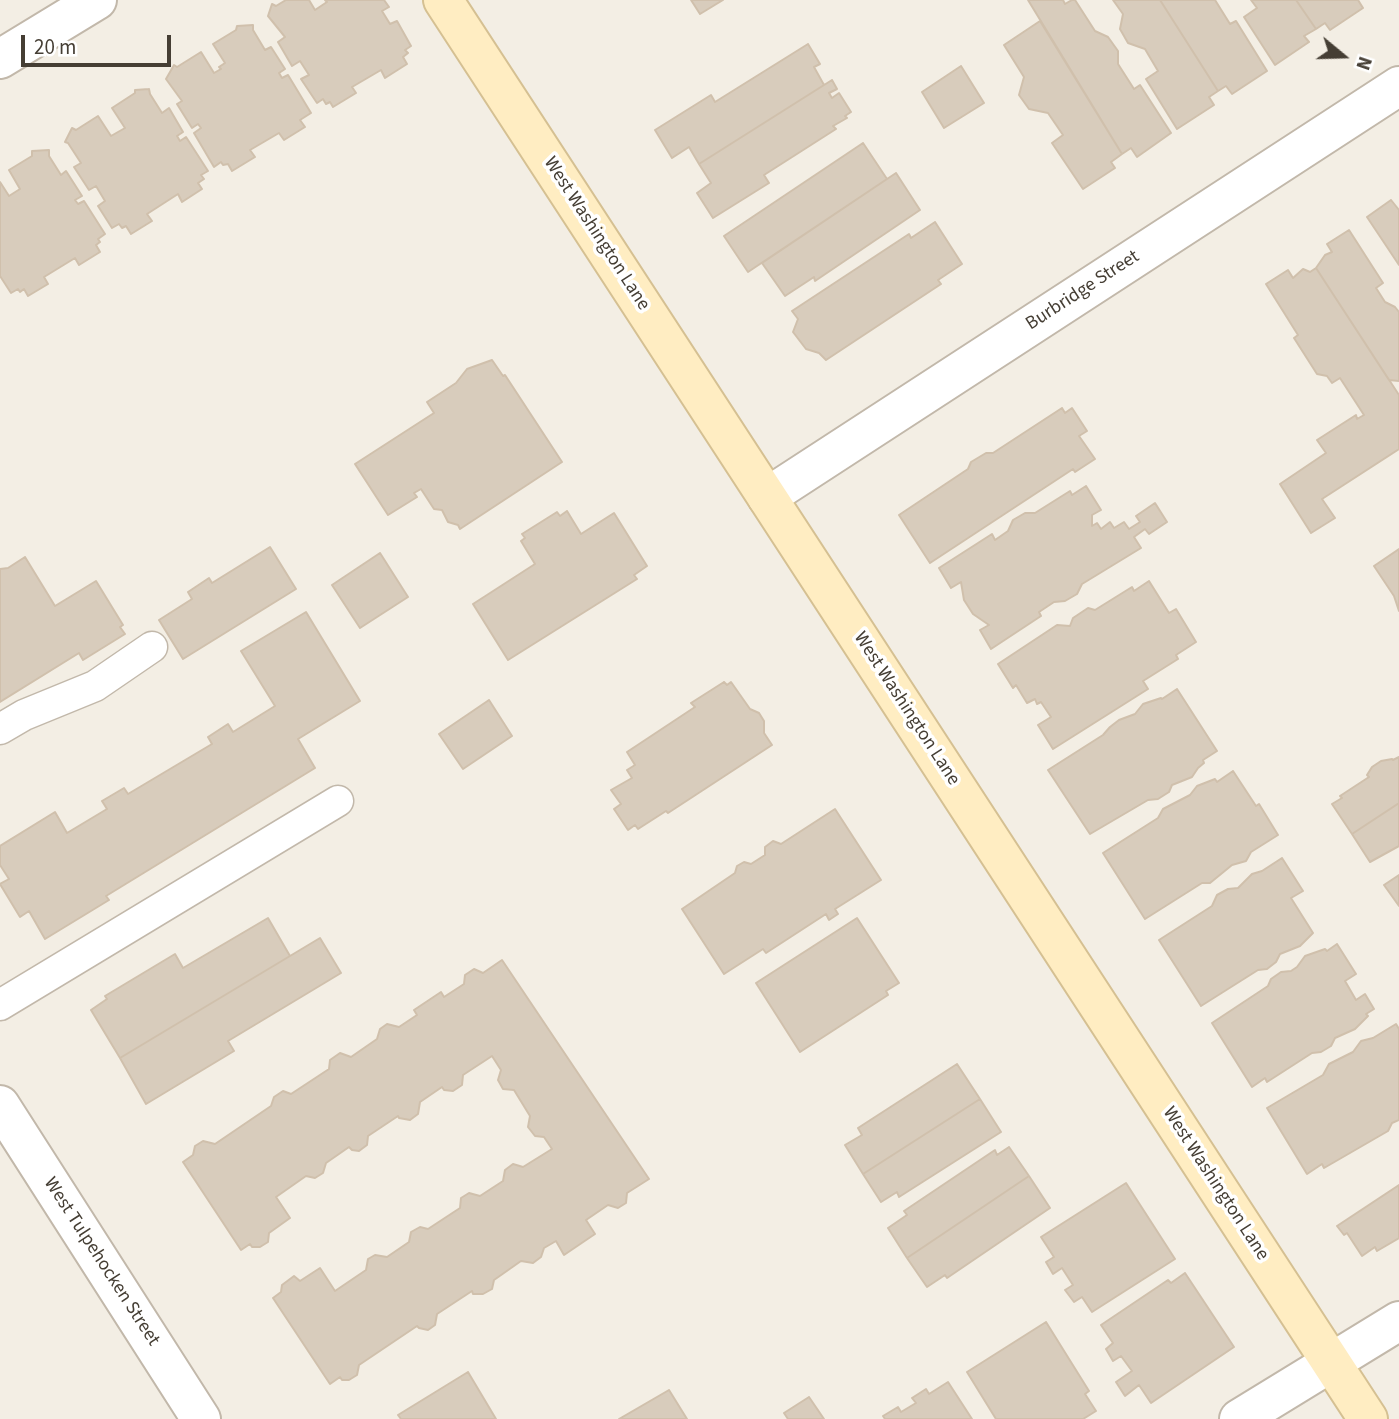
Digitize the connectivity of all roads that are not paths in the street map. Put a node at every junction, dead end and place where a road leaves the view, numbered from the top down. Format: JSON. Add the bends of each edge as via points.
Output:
{"nodes":[{"id":1,"x":97,"y":0,"type":"edge"},
{"id":2,"x":443,"y":0,"type":"edge"},
{"id":3,"x":0,"y":59,"type":"edge"},
{"id":4,"x":1399,"y":86,"type":"edge"},
{"id":5,"x":767,"y":497,"type":"junction"},
{"id":6,"x":152,"y":646,"type":"dead end"},
{"id":7,"x":0,"y":729,"type":"edge"},
{"id":8,"x":338,"y":801,"type":"dead end"},
{"id":9,"x":0,"y":1005,"type":"edge"},
{"id":10,"x":0,"y":1105,"type":"edge"},
{"id":11,"x":1399,"y":1321,"type":"edge"},
{"id":12,"x":1331,"y":1363,"type":"junction"},
{"id":13,"x":201,"y":1419,"type":"edge"},
{"id":14,"x":1239,"y":1419,"type":"edge"},
{"id":15,"x":1368,"y":1419,"type":"edge"}],
"edges":[{"from":1,"to":3,"type":"street"},
{"from":2,"to":5,"type":"main road","name":"West Washington Lane"},
{"from":4,"to":5,"type":"street","name":"Burbridge Street"},
{"from":5,"to":12,"type":"main road","name":"West Washington Lane"},
{"from":6,"to":7,"type":"lane","via":[[94,686]]},
{"from":8,"to":9,"type":"lane"},
{"from":10,"to":13,"type":"street","name":"West Tulpehocken Street"},
{"from":11,"to":12,"type":"street"},
{"from":12,"to":14,"type":"street"},
{"from":12,"to":15,"type":"main road","name":"West Washington Lane"}]}
